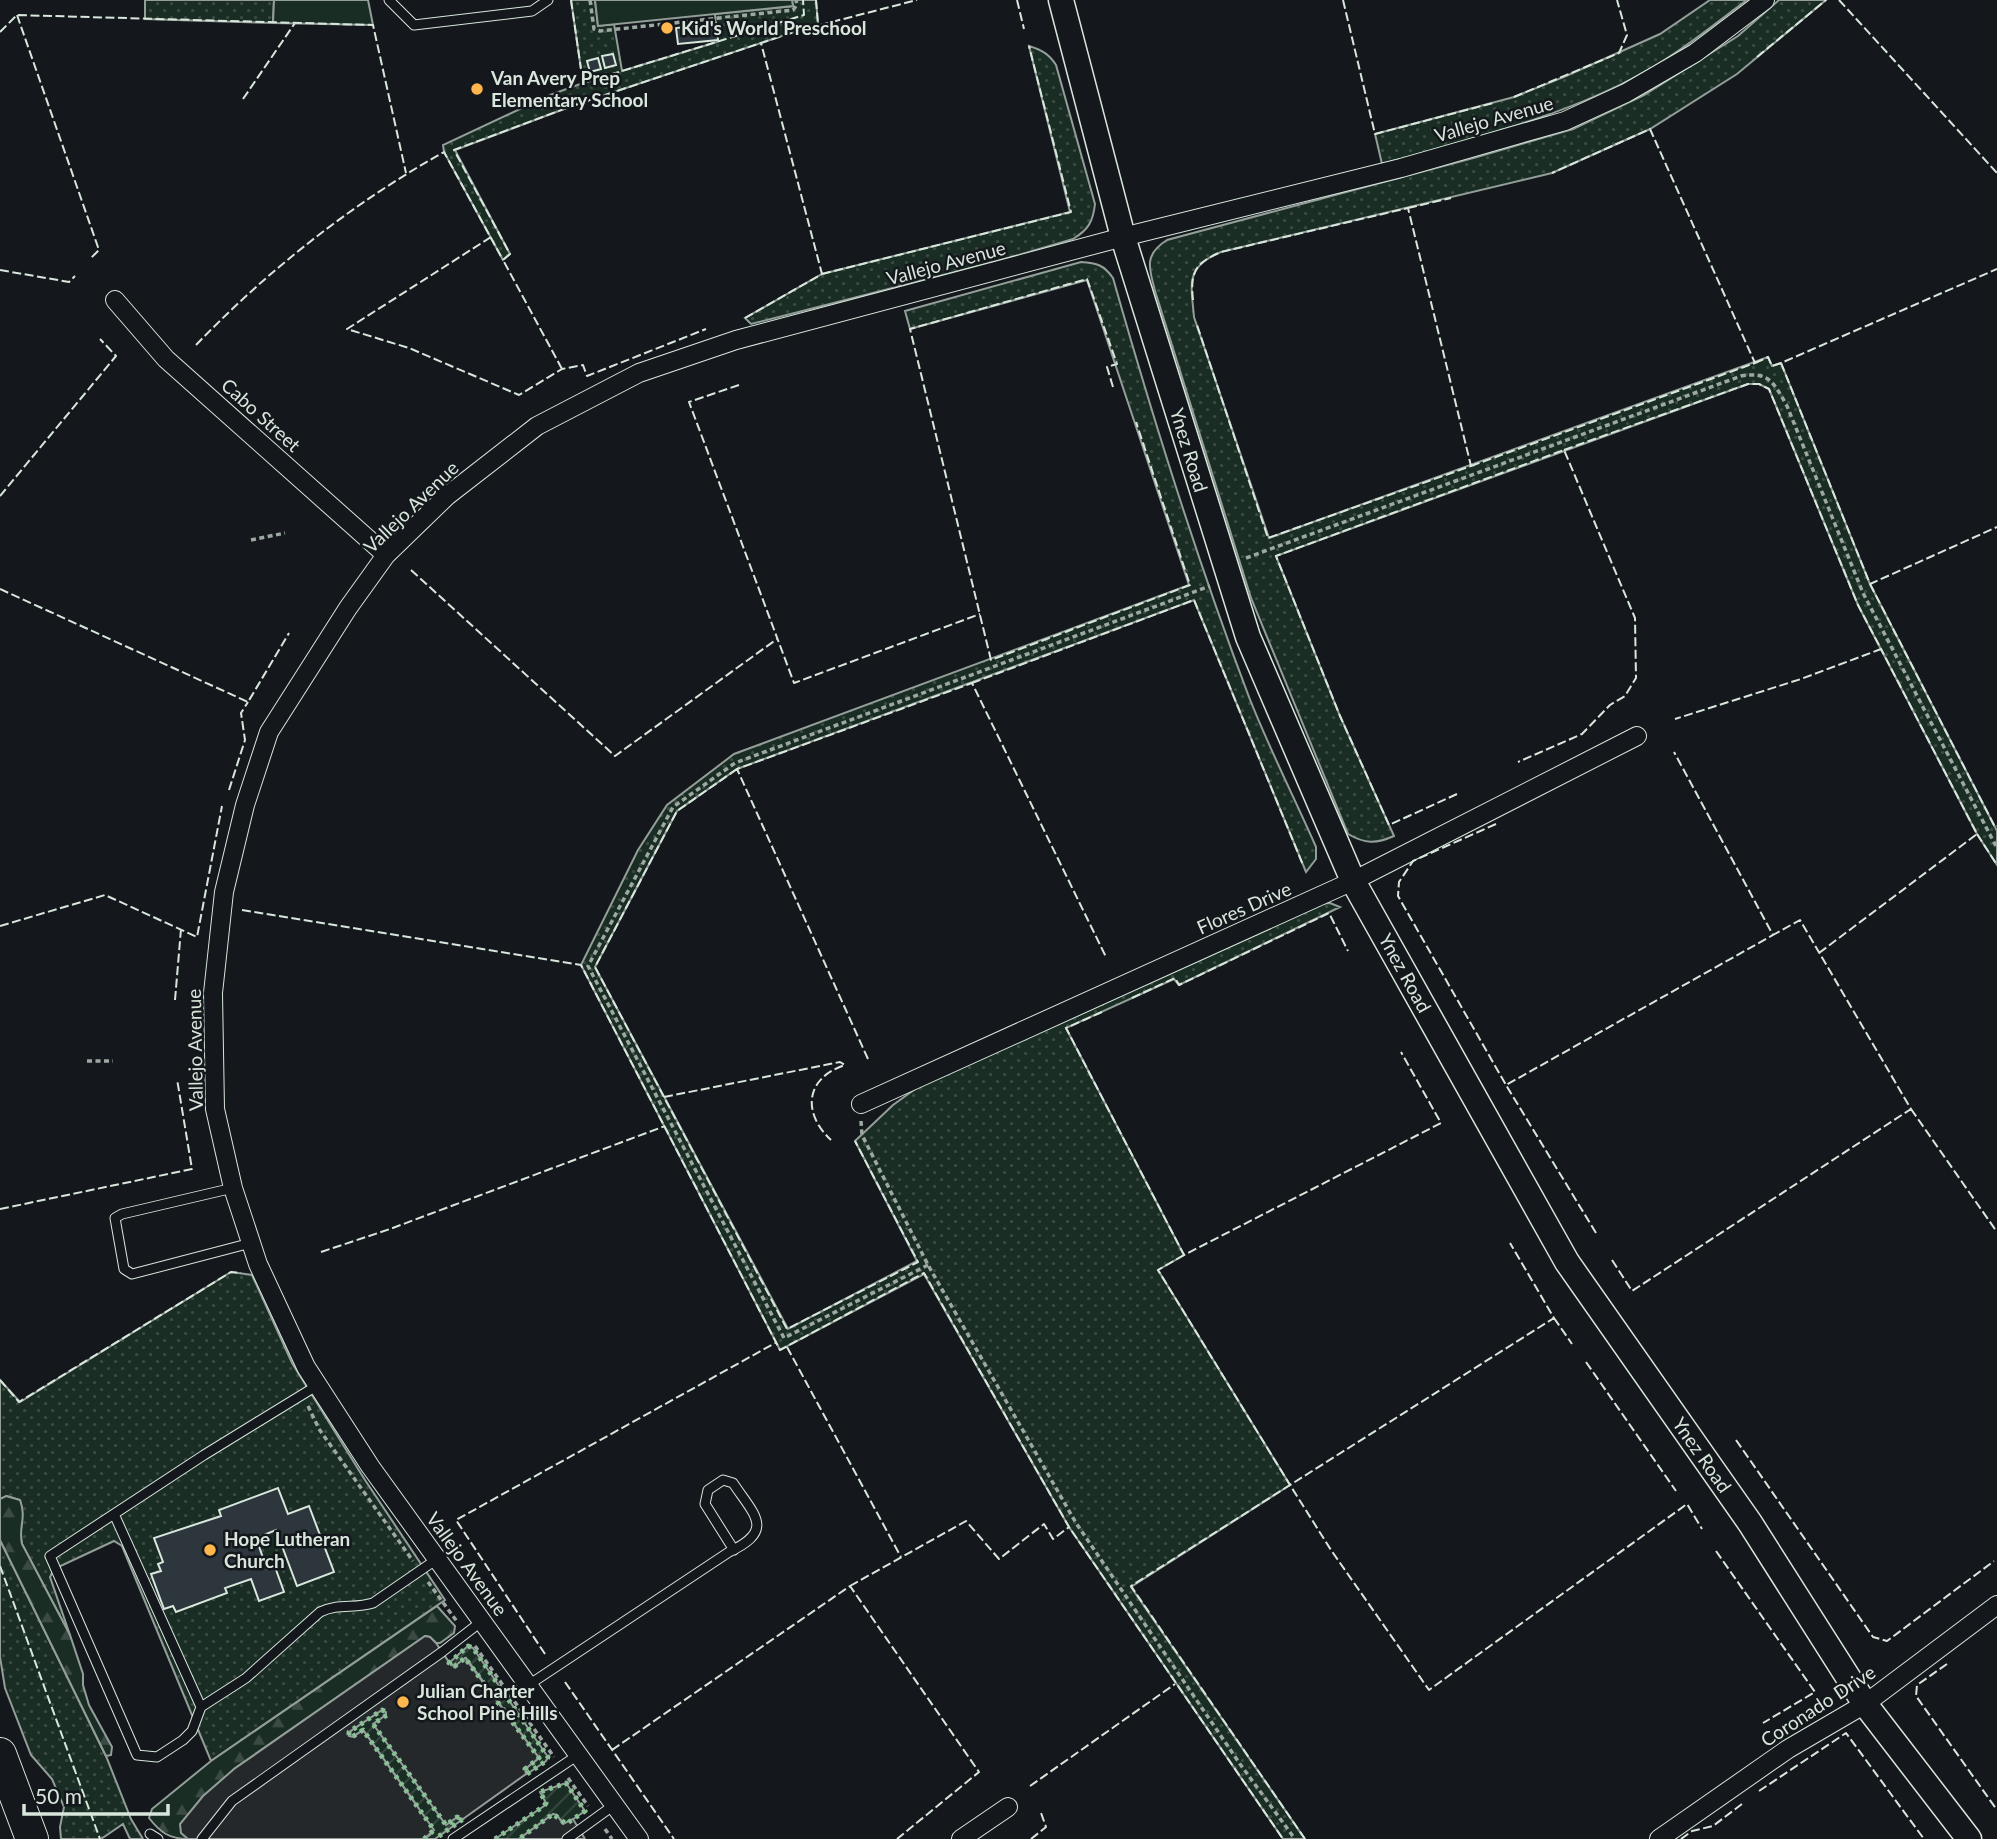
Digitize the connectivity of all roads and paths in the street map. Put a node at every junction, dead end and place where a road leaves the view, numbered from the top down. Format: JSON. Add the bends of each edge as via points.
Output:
{"nodes":[{"id":1,"x":389,"y":0,"type":"edge"},
{"id":2,"x":548,"y":0,"type":"edge"},
{"id":3,"x":590,"y":0,"type":"edge"},
{"id":4,"x":796,"y":0,"type":"edge"},
{"id":5,"x":1061,"y":0,"type":"edge"},
{"id":6,"x":1765,"y":0,"type":"edge"},
{"id":7,"x":1123,"y":237,"type":"junction"},
{"id":8,"x":116,"y":300,"type":"dead end"},
{"id":9,"x":285,"y":533,"type":"dead end"},
{"id":10,"x":251,"y":540,"type":"dead end"},
{"id":11,"x":386,"y":555,"type":"junction"},
{"id":12,"x":1228,"y":573,"type":"junction"},
{"id":13,"x":1637,"y":736,"type":"dead end"},
{"id":14,"x":1997,"y":848,"type":"edge"},
{"id":15,"x":1353,"y":881,"type":"junction"},
{"id":16,"x":113,"y":1061,"type":"dead end"},
{"id":17,"x":87,"y":1062,"type":"dead end"},
{"id":18,"x":861,"y":1104,"type":"joint"},
{"id":19,"x":233,"y":1188,"type":"junction"},
{"id":20,"x":251,"y":1243,"type":"junction"},
{"id":21,"x":928,"y":1265,"type":"junction"},
{"id":22,"x":311,"y":1389,"type":"junction"},
{"id":23,"x":114,"y":1514,"type":"junction"},
{"id":24,"x":734,"y":1550,"type":"junction"},
{"id":25,"x":437,"y":1559,"type":"junction"},
{"id":26,"x":420,"y":1570,"type":"junction"},
{"id":27,"x":1997,"y":1605,"type":"edge"},
{"id":28,"x":482,"y":1621,"type":"junction"},
{"id":29,"x":466,"y":1632,"type":"junction"},
{"id":30,"x":527,"y":1686,"type":"junction"},
{"id":31,"x":1865,"y":1704,"type":"junction"},
{"id":32,"x":201,"y":1707,"type":"junction"},
{"id":33,"x":0,"y":1754,"type":"edge"},
{"id":34,"x":578,"y":1755,"type":"junction"},
{"id":35,"x":560,"y":1766,"type":"junction"},
{"id":36,"x":614,"y":1805,"type":"junction"},
{"id":37,"x":1008,"y":1807,"type":"dead end"},
{"id":38,"x":597,"y":1818,"type":"junction"},
{"id":39,"x":32,"y":1839,"type":"edge"},
{"id":40,"x":202,"y":1839,"type":"edge"},
{"id":41,"x":453,"y":1839,"type":"edge"},
{"id":42,"x":567,"y":1839,"type":"edge"},
{"id":43,"x":612,"y":1839,"type":"edge"},
{"id":44,"x":639,"y":1839,"type":"edge"},
{"id":45,"x":961,"y":1839,"type":"edge"},
{"id":46,"x":1295,"y":1839,"type":"edge"},
{"id":47,"x":1659,"y":1839,"type":"edge"},
{"id":48,"x":1969,"y":1839,"type":"edge"}],
"edges":[{"from":1,"to":2,"type":"lane","via":[[414,25],[532,10]]},
{"from":3,"to":4,"type":"path","via":[[594,29],[600,31],[793,10]]},
{"from":5,"to":7,"type":"main road","name":"Ynez Road"},
{"from":6,"to":7,"type":"street","name":"Vallejo Avenue","via":[[1695,53],[1565,121]]},
{"from":7,"to":11,"type":"street","name":"Vallejo Avenue","via":[[736,340],[639,373],[537,426],[447,496]]},
{"from":7,"to":12,"type":"main road","name":"Ynez Road"},
{"from":8,"to":11,"type":"street","name":"Cabo Street","via":[[166,359]]},
{"from":9,"to":10,"type":"path"},
{"from":11,"to":19,"type":"street","name":"Vallejo Avenue","via":[[269,732],[244,805],[224,892],[213,993],[215,1109]]},
{"from":12,"to":14,"type":"path","via":[[1239,561],[1315,531],[1741,376],[1755,373],[1769,378],[1787,406],[1863,593]]},
{"from":12,"to":15,"type":"main road","name":"Ynez Road","via":[[1248,637]]},
{"from":12,"to":21,"type":"path","via":[[1209,586],[734,763],[673,807],[588,966],[784,1338]]},
{"from":13,"to":15,"type":"street","name":"Flores Drive"},
{"from":15,"to":18,"type":"street","name":"Flores Drive"},
{"from":15,"to":31,"type":"main road","name":"Ynez Road","via":[[1567,1262],[1750,1523]]},
{"from":16,"to":17,"type":"path"},
{"from":18,"to":21,"type":"path","via":[[862,1135]]},
{"from":19,"to":20,"type":"street","name":"Vallejo Avenue"},
{"from":19,"to":20,"type":"lane","via":[[115,1218],[124,1269],[132,1274]]},
{"from":20,"to":22,"type":"street","name":"Vallejo Avenue","via":[[306,1367]]},
{"from":21,"to":46,"type":"path","via":[[1076,1523]]},
{"from":22,"to":23,"type":"lane"},
{"from":22,"to":25,"type":"street","name":"Vallejo Avenue"},
{"from":22,"to":26,"type":"path","via":[[310,1413],[319,1429]]},
{"from":23,"to":32,"type":"lane"},
{"from":23,"to":32,"type":"lane","via":[[50,1556],[137,1755],[157,1757],[183,1740],[192,1731]]},
{"from":24,"to":24,"type":"lane","via":[[747,1544],[758,1529],[756,1517],[733,1483],[723,1480],[708,1490],[705,1504]]},
{"from":24,"to":30,"type":"lane"},
{"from":25,"to":26,"type":"lane"},
{"from":25,"to":28,"type":"street","name":"Vallejo Avenue"},
{"from":26,"to":29,"type":"path"},
{"from":26,"to":32,"type":"lane","via":[[373,1604],[332,1606],[320,1612],[246,1678]]},
{"from":27,"to":31,"type":"street","name":"Coronado Drive"},
{"from":28,"to":29,"type":"lane"},
{"from":28,"to":30,"type":"street","name":"Vallejo Avenue"},
{"from":29,"to":35,"type":"path"},
{"from":29,"to":40,"type":"lane","via":[[232,1801]]},
{"from":30,"to":34,"type":"street","name":"Vallejo Avenue"},
{"from":31,"to":47,"type":"street","name":"Coronado Drive","via":[[1788,1749]]},
{"from":31,"to":48,"type":"main road","name":"Ynez Road"},
{"from":33,"to":39,"type":"highway"},
{"from":34,"to":35,"type":"lane"},
{"from":34,"to":36,"type":"street","name":"Vallejo Avenue"},
{"from":35,"to":38,"type":"path"},
{"from":35,"to":41,"type":"lane"},
{"from":36,"to":38,"type":"lane"},
{"from":36,"to":44,"type":"street","name":"Vallejo Avenue"},
{"from":37,"to":45,"type":"street"},
{"from":38,"to":42,"type":"lane"},
{"from":38,"to":43,"type":"path"}]}
